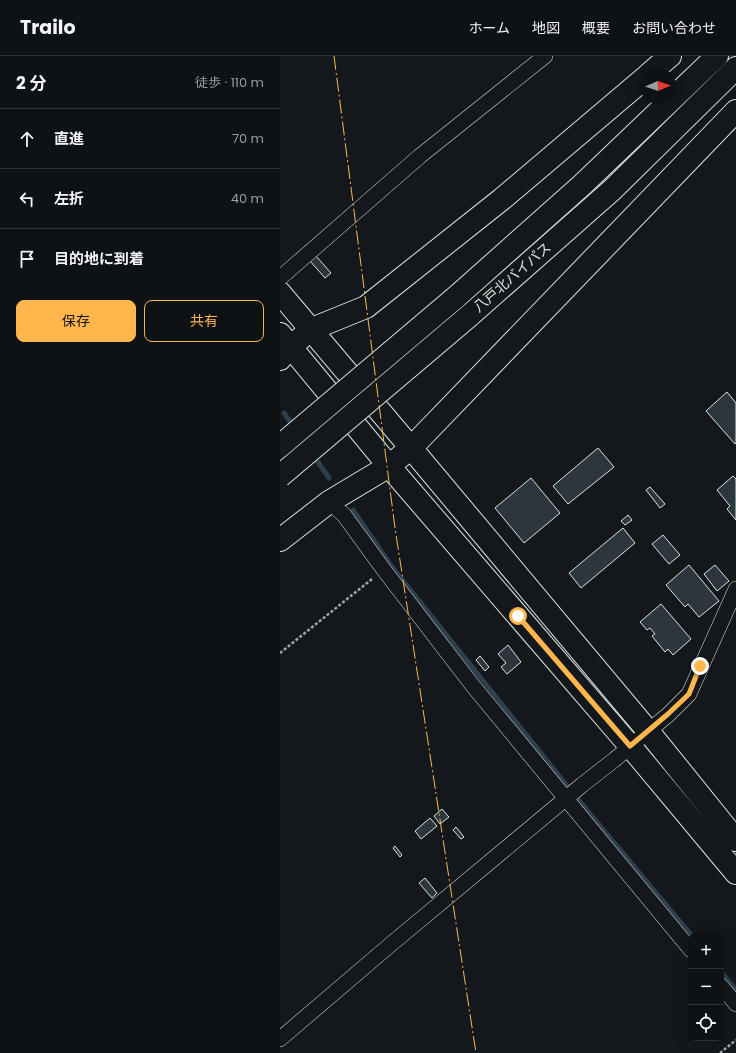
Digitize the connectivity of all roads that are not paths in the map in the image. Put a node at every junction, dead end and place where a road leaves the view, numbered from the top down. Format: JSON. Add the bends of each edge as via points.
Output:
{"nodes":[{"id":1,"x":545,"y":56,"type":"edge"},
{"id":2,"x":670,"y":56,"type":"edge"},
{"id":3,"x":717,"y":56,"type":"edge"},
{"id":4,"x":656,"y":68,"type":"edge"},
{"id":5,"x":736,"y":68,"type":"edge"},
{"id":6,"x":640,"y":82,"type":"edge"},
{"id":7,"x":736,"y":110,"type":"edge"},
{"id":8,"x":280,"y":278,"type":"edge"},
{"id":9,"x":280,"y":293,"type":"edge"},
{"id":10,"x":312,"y":329,"type":"junction"},
{"id":11,"x":283,"y":347,"type":"edge"},
{"id":12,"x":280,"y":446,"type":"edge"},
{"id":13,"x":411,"y":448,"type":"junction"},
{"id":14,"x":389,"y":466,"type":"junction"},
{"id":15,"x":280,"y":476,"type":"edge"},
{"id":16,"x":329,"y":502,"type":"junction"},
{"id":17,"x":280,"y":540,"type":"edge"},
{"id":18,"x":736,"y":589,"type":"edge"},
{"id":19,"x":648,"y":731,"type":"junction"},
{"id":20,"x":630,"y":746,"type":"junction"},
{"id":21,"x":566,"y":799,"type":"junction"},
{"id":22,"x":736,"y":840,"type":"edge"},
{"id":23,"x":736,"y":873,"type":"edge"},
{"id":24,"x":688,"y":946,"type":"edge"},
{"id":25,"x":724,"y":990,"type":"edge"},
{"id":26,"x":736,"y":1004,"type":"edge"},
{"id":27,"x":280,"y":1039,"type":"edge"}],
"edges":[{"from":1,"to":8,"type":"street","via":[[420,156]]},
{"from":2,"to":4,"type":"main road"},
{"from":3,"to":12,"type":"main road","name":"八戸北バイパス","bridge":true,"via":[[582,186],[455,298]]},
{"from":5,"to":15,"type":"main road","name":"八戸北バイパス","bridge":true,"via":[[612,190],[469,316]]},
{"from":6,"to":10,"type":"main road","via":[[502,199],[366,307]]},
{"from":7,"to":13,"type":"main road"},
{"from":9,"to":10,"type":"main road"},
{"from":10,"to":11,"type":"main road"},
{"from":10,"to":13,"type":"main road"},
{"from":11,"to":14,"type":"main road"},
{"from":13,"to":14,"type":"main road"},
{"from":13,"to":19,"type":"main road"},
{"from":14,"to":16,"type":"main road"},
{"from":14,"to":20,"type":"main road"},
{"from":16,"to":17,"type":"main road"},
{"from":16,"to":21,"type":"street","via":[[344,515],[473,686]]},
{"from":18,"to":19,"type":"street","via":[[689,694]]},
{"from":19,"to":20,"type":"street"},
{"from":19,"to":22,"type":"main road"},
{"from":20,"to":21,"type":"street"},
{"from":20,"to":23,"type":"main road"},
{"from":21,"to":24,"type":"street"},
{"from":21,"to":27,"type":"street"},
{"from":25,"to":26,"type":"street"}]}
